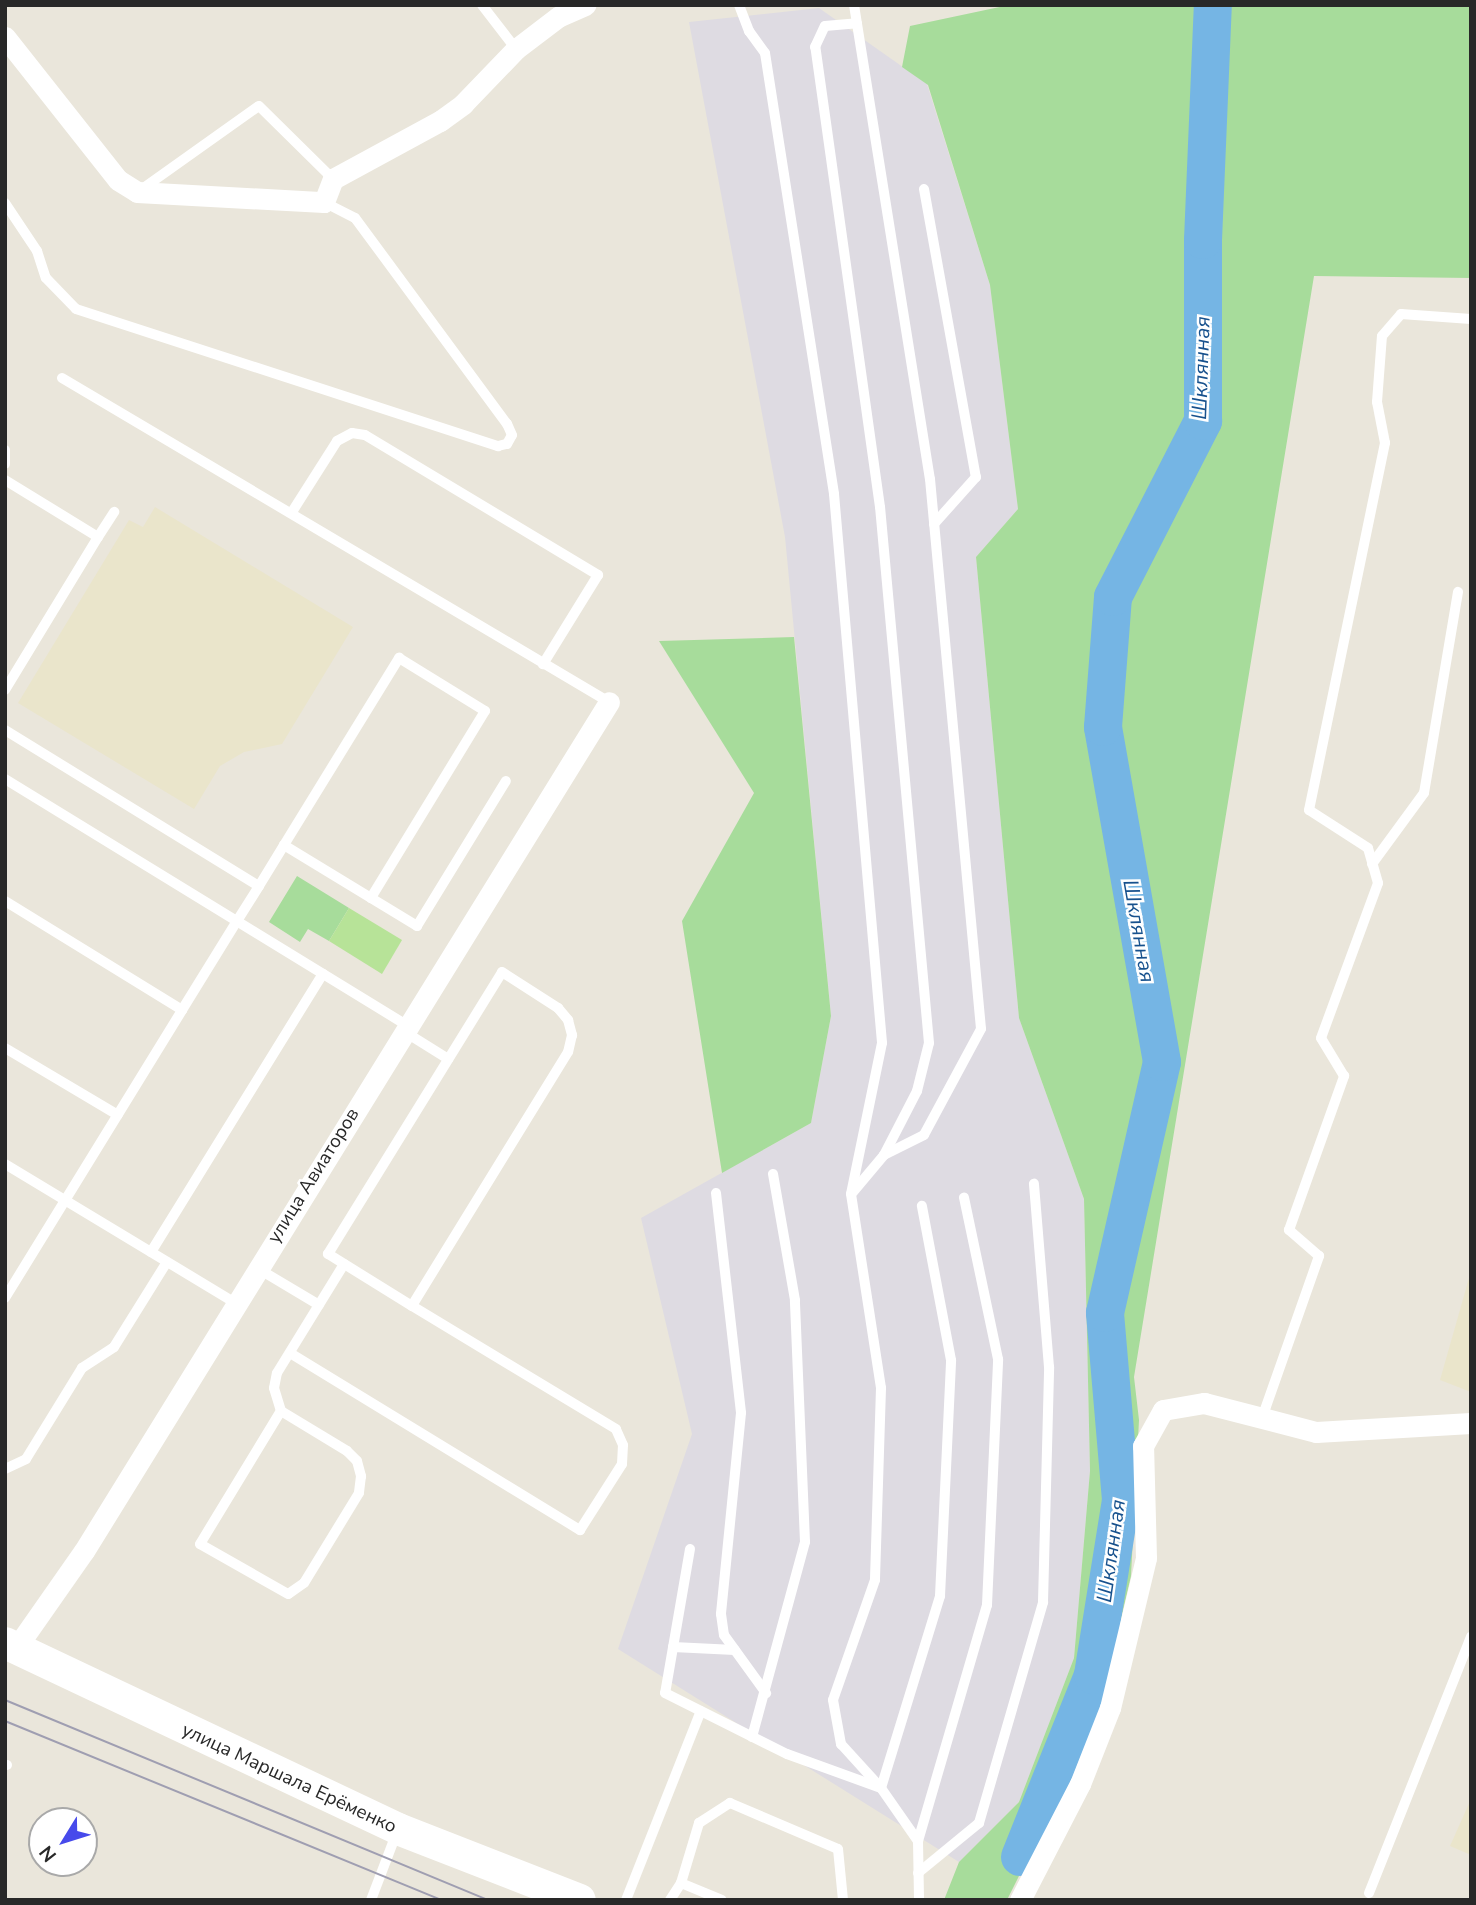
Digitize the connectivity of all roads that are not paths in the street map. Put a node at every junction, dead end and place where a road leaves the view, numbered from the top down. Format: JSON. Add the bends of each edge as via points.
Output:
{"nodes":[{"id":1,"x":482,"y":5,"type":"edge"},
{"id":2,"x":585,"y":5,"type":"edge"},
{"id":3,"x":739,"y":5,"type":"edge"},
{"id":4,"x":854,"y":5,"type":"edge"},
{"id":5,"x":857,"y":23,"type":"junction"},
{"id":6,"x":6,"y":38,"type":"edge"},
{"id":7,"x":516,"y":49,"type":"junction"},
{"id":8,"x":332,"y":178,"type":"junction"},
{"id":9,"x":924,"y":189,"type":"dead end"},
{"id":10,"x":137,"y":192,"type":"junction"},
{"id":11,"x":324,"y":202,"type":"junction"},
{"id":12,"x":5,"y":204,"type":"edge"},
{"id":13,"x":1471,"y":319,"type":"edge"},
{"id":14,"x":62,"y":378,"type":"dead end"},
{"id":15,"x":5,"y":450,"type":"edge"},
{"id":16,"x":5,"y":464,"type":"edge"},
{"id":17,"x":5,"y":480,"type":"edge"},
{"id":18,"x":114,"y":512,"type":"dead end"},
{"id":19,"x":292,"y":512,"type":"junction"},
{"id":20,"x":934,"y":523,"type":"junction"},
{"id":21,"x":98,"y":537,"type":"junction"},
{"id":22,"x":1458,"y":592,"type":"dead end"},
{"id":23,"x":543,"y":664,"type":"junction"},
{"id":24,"x":5,"y":690,"type":"edge"},
{"id":25,"x":609,"y":702,"type":"joint"},
{"id":26,"x":5,"y":730,"type":"edge"},
{"id":27,"x":5,"y":779,"type":"edge"},
{"id":28,"x":506,"y":781,"type":"dead end"},
{"id":29,"x":284,"y":845,"type":"junction"},
{"id":30,"x":1373,"y":864,"type":"junction"},
{"id":31,"x":259,"y":886,"type":"junction"},
{"id":32,"x":371,"y":898,"type":"junction"},
{"id":33,"x":5,"y":901,"type":"edge"},
{"id":34,"x":237,"y":921,"type":"junction"},
{"id":35,"x":323,"y":974,"type":"junction"},
{"id":36,"x":182,"y":1010,"type":"junction"},
{"id":37,"x":406,"y":1029,"type":"junction"},
{"id":38,"x":5,"y":1048,"type":"edge"},
{"id":39,"x":448,"y":1059,"type":"junction"},
{"id":40,"x":118,"y":1115,"type":"junction"},
{"id":41,"x":884,"y":1155,"type":"junction"},
{"id":42,"x":5,"y":1164,"type":"edge"},
{"id":43,"x":773,"y":1174,"type":"dead end"},
{"id":44,"x":1034,"y":1184,"type":"dead end"},
{"id":45,"x":716,"y":1193,"type":"dead end"},
{"id":46,"x":851,"y":1194,"type":"junction"},
{"id":47,"x":964,"y":1198,"type":"dead end"},
{"id":48,"x":65,"y":1200,"type":"junction"},
{"id":49,"x":922,"y":1206,"type":"dead end"},
{"id":50,"x":151,"y":1252,"type":"junction"},
{"id":51,"x":167,"y":1262,"type":"junction"},
{"id":52,"x":344,"y":1264,"type":"junction"},
{"id":53,"x":257,"y":1268,"type":"junction"},
{"id":54,"x":7,"y":1291,"type":"edge"},
{"id":55,"x":235,"y":1303,"type":"junction"},
{"id":56,"x":319,"y":1305,"type":"junction"},
{"id":57,"x":412,"y":1306,"type":"junction"},
{"id":58,"x":289,"y":1353,"type":"junction"},
{"id":59,"x":281,"y":1411,"type":"junction"},
{"id":60,"x":1262,"y":1418,"type":"junction"},
{"id":61,"x":1471,"y":1423,"type":"edge"},
{"id":62,"x":5,"y":1469,"type":"edge"},
{"id":63,"x":690,"y":1549,"type":"dead end"},
{"id":64,"x":1471,"y":1637,"type":"edge"},
{"id":65,"x":673,"y":1647,"type":"junction"},
{"id":66,"x":735,"y":1650,"type":"junction"},
{"id":67,"x":9,"y":1651,"type":"edge"},
{"id":68,"x":765,"y":1693,"type":"junction"},
{"id":69,"x":701,"y":1711,"type":"junction"},
{"id":70,"x":752,"y":1737,"type":"junction"},
{"id":71,"x":881,"y":1787,"type":"junction"},
{"id":72,"x":398,"y":1829,"type":"junction"},
{"id":73,"x":918,"y":1841,"type":"junction"},
{"id":74,"x":918,"y":1873,"type":"junction"},
{"id":75,"x":681,"y":1883,"type":"junction"},
{"id":76,"x":1369,"y":1894,"type":"dead end"},
{"id":77,"x":371,"y":1900,"type":"edge"},
{"id":78,"x":580,"y":1900,"type":"edge"},
{"id":79,"x":626,"y":1900,"type":"edge"},
{"id":80,"x":670,"y":1900,"type":"edge"},
{"id":81,"x":722,"y":1900,"type":"edge"},
{"id":82,"x":844,"y":1900,"type":"edge"},
{"id":83,"x":919,"y":1900,"type":"edge"},
{"id":84,"x":1020,"y":1900,"type":"edge"}],
"edges":[{"from":1,"to":7,"type":"lane"},
{"from":2,"to":7,"type":"street","via":[[558,17]]},
{"from":3,"to":46,"type":"lane","via":[[749,31],[765,53],[834,494],[882,1043]]},
{"from":4,"to":5,"type":"lane"},
{"from":5,"to":20,"type":"lane"},
{"from":5,"to":41,"type":"lane","via":[[825,26],[815,47],[880,507],[929,1043],[917,1091]]},
{"from":6,"to":10,"type":"street","via":[[118,180]]},
{"from":7,"to":8,"type":"street","via":[[440,121]]},
{"from":8,"to":10,"type":"lane","via":[[259,107]]},
{"from":8,"to":11,"type":"street"},
{"from":9,"to":20,"type":"lane","via":[[976,477]]},
{"from":10,"to":11,"type":"street"},
{"from":11,"to":12,"type":"lane","via":[[355,218],[507,424],[512,435],[507,444],[498,446],[76,309],[46,278],[37,251]]},
{"from":13,"to":30,"type":"lane","via":[[1402,314],[1382,336],[1377,402],[1385,443],[1309,810],[1368,848]]},
{"from":14,"to":19,"type":"lane"},
{"from":15,"to":16,"type":"lane"},
{"from":17,"to":21,"type":"lane"},
{"from":18,"to":21,"type":"lane"},
{"from":19,"to":23,"type":"lane"},
{"from":19,"to":23,"type":"lane","via":[[337,441],[352,433],[365,435],[575,561],[598,575]]},
{"from":20,"to":41,"type":"lane","via":[[981,1029],[924,1135]]},
{"from":21,"to":24,"type":"lane"},
{"from":22,"to":30,"type":"lane","via":[[1424,793]]},
{"from":23,"to":25,"type":"lane"},
{"from":25,"to":37,"type":"street","name":"улица Авиаторов"},
{"from":26,"to":31,"type":"lane"},
{"from":27,"to":34,"type":"lane"},
{"from":28,"to":32,"type":"lane","via":[[417,926]]},
{"from":29,"to":31,"type":"lane"},
{"from":29,"to":32,"type":"lane"},
{"from":29,"to":32,"type":"lane","via":[[399,658],[485,711]]},
{"from":30,"to":60,"type":"lane","via":[[1378,883],[1321,1038],[1344,1076],[1289,1230],[1320,1256]]},
{"from":31,"to":34,"type":"lane"},
{"from":33,"to":36,"type":"lane"},
{"from":34,"to":35,"type":"lane"},
{"from":34,"to":36,"type":"lane"},
{"from":35,"to":37,"type":"lane"},
{"from":35,"to":50,"type":"lane"},
{"from":36,"to":40,"type":"lane"},
{"from":37,"to":39,"type":"lane"},
{"from":37,"to":53,"type":"street","name":"улица Авиаторов"},
{"from":38,"to":40,"type":"lane"},
{"from":39,"to":52,"type":"lane","via":[[328,1254]]},
{"from":39,"to":57,"type":"lane","via":[[502,972],[558,1008],[568,1020],[568,1052]]},
{"from":40,"to":48,"type":"lane"},
{"from":41,"to":46,"type":"lane"},
{"from":42,"to":48,"type":"lane"},
{"from":43,"to":68,"type":"lane","via":[[795,1300],[805,1542]]},
{"from":44,"to":74,"type":"lane","via":[[1049,1367],[1043,1602],[979,1823]]},
{"from":45,"to":66,"type":"lane","via":[[741,1413],[721,1614],[724,1635]]},
{"from":46,"to":71,"type":"lane","via":[[881,1388],[875,1580],[833,1700],[841,1744]]},
{"from":47,"to":73,"type":"lane","via":[[998,1359],[987,1605]]},
{"from":48,"to":50,"type":"lane"},
{"from":48,"to":54,"type":"lane"},
{"from":49,"to":71,"type":"lane","via":[[951,1360],[940,1596]]},
{"from":50,"to":51,"type":"lane"},
{"from":51,"to":55,"type":"lane"},
{"from":51,"to":62,"type":"lane","via":[[114,1347],[82,1368],[26,1459]]},
{"from":52,"to":56,"type":"lane"},
{"from":52,"to":57,"type":"lane"},
{"from":53,"to":55,"type":"street","name":"улица Авиаторов"},
{"from":53,"to":56,"type":"lane"},
{"from":55,"to":67,"type":"street","name":"улица Авиаторов","via":[[84,1551]]},
{"from":56,"to":58,"type":"lane"},
{"from":57,"to":58,"type":"lane","via":[[616,1429],[623,1446],[622,1464],[580,1530]]},
{"from":58,"to":59,"type":"lane","via":[[274,1388]]},
{"from":59,"to":59,"type":"lane","via":[[200,1544],[288,1594],[304,1583],[359,1493],[361,1476],[357,1461],[347,1451]]},
{"from":60,"to":61,"type":"street","via":[[1316,1432]]},
{"from":60,"to":84,"type":"street","via":[[1204,1403],[1163,1410],[1143,1446],[1146,1558],[1110,1708],[1080,1784]]},
{"from":63,"to":65,"type":"lane"},
{"from":64,"to":76,"type":"lane"},
{"from":65,"to":66,"type":"lane"},
{"from":65,"to":69,"type":"lane","via":[[665,1693]]},
{"from":66,"to":68,"type":"lane"},
{"from":67,"to":72,"type":"main road","name":"улица Маршала Ерёменко"},
{"from":68,"to":70,"type":"lane"},
{"from":69,"to":70,"type":"lane"},
{"from":69,"to":79,"type":"lane"},
{"from":70,"to":71,"type":"lane"},
{"from":71,"to":73,"type":"lane"},
{"from":72,"to":77,"type":"lane"},
{"from":72,"to":78,"type":"main road","name":"улица Маршала Ерёменко"},
{"from":73,"to":74,"type":"lane"},
{"from":74,"to":83,"type":"lane"},
{"from":75,"to":80,"type":"lane"},
{"from":75,"to":81,"type":"lane"},
{"from":75,"to":82,"type":"lane","via":[[699,1823],[730,1803],[838,1849]]}]}
